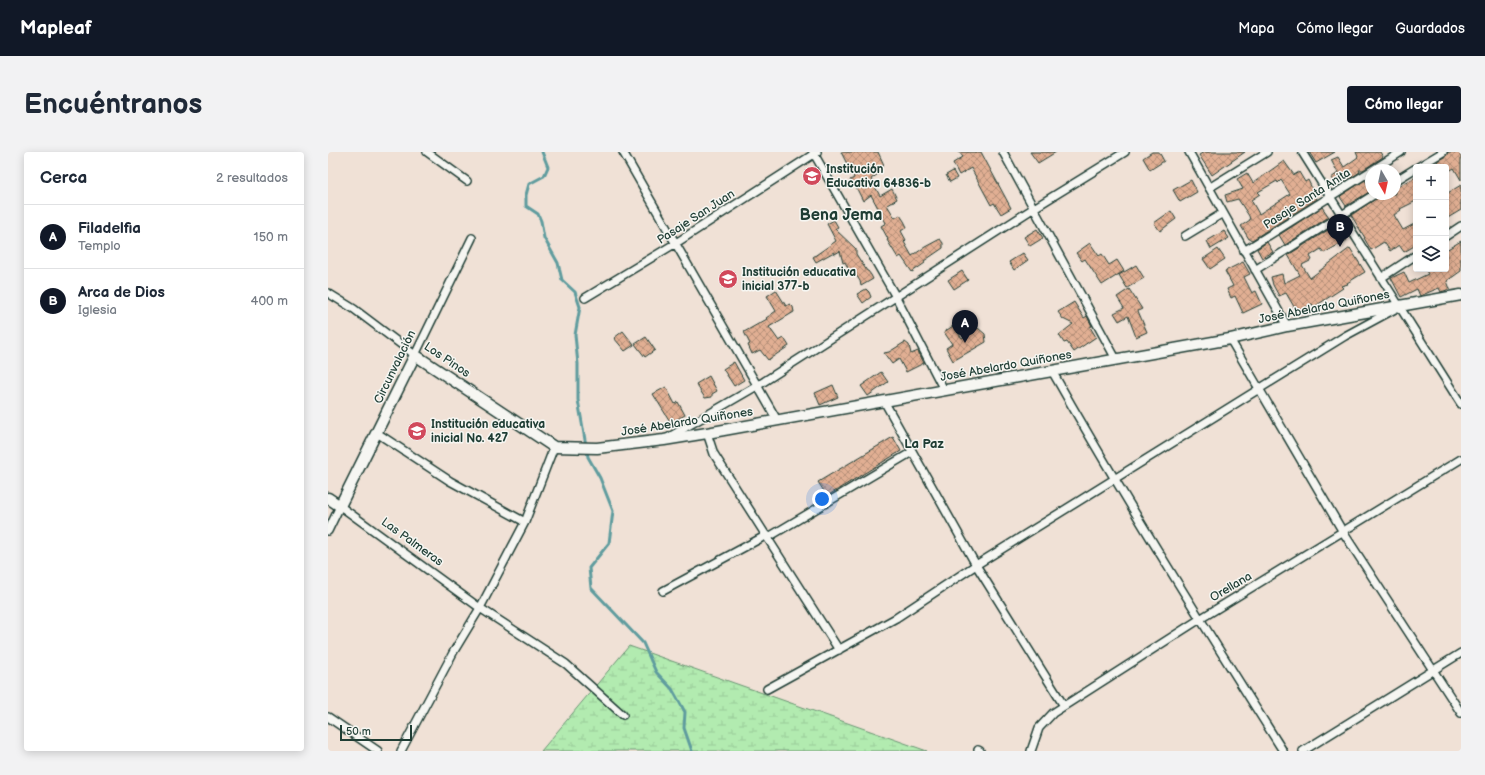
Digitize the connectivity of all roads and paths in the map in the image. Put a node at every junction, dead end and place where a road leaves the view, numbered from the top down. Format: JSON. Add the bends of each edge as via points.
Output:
{"nodes":[{"id":1,"x":428,"y":152,"type":"edge"},
{"id":2,"x":624,"y":152,"type":"edge"},
{"id":3,"x":1003,"y":152,"type":"edge"},
{"id":4,"x":1125,"y":152,"type":"edge"},
{"id":5,"x":1189,"y":152,"type":"edge"},
{"id":6,"x":1267,"y":152,"type":"edge"},
{"id":7,"x":1302,"y":152,"type":"edge"},
{"id":8,"x":1401,"y":152,"type":"edge"},
{"id":9,"x":1443,"y":152,"type":"edge"},
{"id":10,"x":815,"y":153,"type":"edge"},
{"id":11,"x":1424,"y":164,"type":"edge"},
{"id":12,"x":1413,"y":170,"type":"edge"},
{"id":13,"x":1401,"y":177,"type":"edge"},
{"id":14,"x":467,"y":181,"type":"dead end"},
{"id":15,"x":1209,"y":188,"type":"junction"},
{"id":16,"x":1330,"y":197,"type":"junction"},
{"id":17,"x":1365,"y":200,"type":"edge"},
{"id":18,"x":1034,"y":208,"type":"junction"},
{"id":19,"x":1223,"y":213,"type":"junction"},
{"id":20,"x":1341,"y":214,"type":"junction"},
{"id":21,"x":1461,"y":226,"type":"edge"},
{"id":22,"x":1449,"y":234,"type":"edge"},
{"id":23,"x":1185,"y":236,"type":"dead end"},
{"id":24,"x":472,"y":238,"type":"dead end"},
{"id":25,"x":676,"y":243,"type":"junction"},
{"id":26,"x":1244,"y":251,"type":"junction"},
{"id":27,"x":1413,"y":257,"type":"edge"},
{"id":28,"x":1255,"y":270,"type":"junction"},
{"id":29,"x":1381,"y":278,"type":"junction"},
{"id":30,"x":328,"y":293,"type":"edge"},
{"id":31,"x":1461,"y":295,"type":"edge"},
{"id":32,"x":896,"y":297,"type":"junction"},
{"id":33,"x":585,"y":298,"type":"dead end"},
{"id":34,"x":1400,"y":306,"type":"junction"},
{"id":35,"x":1287,"y":326,"type":"junction"},
{"id":36,"x":1230,"y":339,"type":"junction"},
{"id":37,"x":415,"y":355,"type":"junction"},
{"id":38,"x":1116,"y":360,"type":"junction"},
{"id":39,"x":1052,"y":371,"type":"junction"},
{"id":40,"x":757,"y":386,"type":"junction"},
{"id":41,"x":1259,"y":389,"type":"junction"},
{"id":42,"x":944,"y":390,"type":"junction"},
{"id":43,"x":884,"y":401,"type":"junction"},
{"id":44,"x":1461,"y":404,"type":"edge"},
{"id":45,"x":776,"y":420,"type":"junction"},
{"id":46,"x":376,"y":433,"type":"junction"},
{"id":47,"x":707,"y":433,"type":"junction"},
{"id":48,"x":664,"y":440,"type":"junction"},
{"id":49,"x":554,"y":447,"type":"junction"},
{"id":50,"x":912,"y":452,"type":"junction"},
{"id":51,"x":1461,"y":459,"type":"edge"},
{"id":52,"x":1116,"y":479,"type":"junction"},
{"id":53,"x":328,"y":498,"type":"edge"},
{"id":54,"x":340,"y":506,"type":"junction"},
{"id":55,"x":525,"y":522,"type":"junction"},
{"id":56,"x":328,"y":531,"type":"edge"},
{"id":57,"x":1343,"y":532,"type":"junction"},
{"id":58,"x":766,"y":537,"type":"junction"},
{"id":59,"x":976,"y":565,"type":"junction"},
{"id":60,"x":662,"y":591,"type":"dead end"},
{"id":61,"x":480,"y":608,"type":"junction"},
{"id":62,"x":1200,"y":619,"type":"junction"},
{"id":63,"x":839,"y":650,"type":"junction"},
{"id":64,"x":1461,"y":654,"type":"edge"},
{"id":65,"x":1433,"y":669,"type":"junction"},
{"id":66,"x":767,"y":689,"type":"dead end"},
{"id":67,"x":1064,"y":706,"type":"junction"},
{"id":68,"x":1461,"y":713,"type":"edge"},
{"id":69,"x":623,"y":715,"type":"dead end"},
{"id":70,"x":328,"y":717,"type":"edge"},
{"id":71,"x":378,"y":751,"type":"edge"},
{"id":72,"x":401,"y":751,"type":"edge"},
{"id":73,"x":1032,"y":751,"type":"edge"},
{"id":74,"x":1283,"y":751,"type":"edge"},
{"id":75,"x":1303,"y":751,"type":"edge"}],
"edges":[{"from":1,"to":14,"type":"street"},
{"from":2,"to":25,"type":"street"},
{"from":3,"to":18,"type":"street"},
{"from":4,"to":18,"type":"street"},
{"from":5,"to":15,"type":"street"},
{"from":6,"to":15,"type":"street"},
{"from":7,"to":16,"type":"street"},
{"from":8,"to":16,"type":"street","name":"Pasaje Santa Anita"},
{"from":9,"to":11,"type":"street"},
{"from":10,"to":25,"type":"street","name":"Pasaje San Juan"},
{"from":10,"to":32,"type":"street"},
{"from":12,"to":13,"type":"street"},
{"from":15,"to":19,"type":"street"},
{"from":16,"to":20,"type":"street"},
{"from":16,"to":26,"type":"street","name":"Pasaje Santa Anita"},
{"from":17,"to":20,"type":"street"},
{"from":18,"to":32,"type":"street"},
{"from":18,"to":38,"type":"street"},
{"from":19,"to":23,"type":"street"},
{"from":19,"to":26,"type":"street"},
{"from":20,"to":28,"type":"street"},
{"from":20,"to":29,"type":"street"},
{"from":21,"to":22,"type":"street"},
{"from":24,"to":37,"type":"street","name":"Circunvalación"},
{"from":25,"to":33,"type":"street","name":"Pasaje San Juan"},
{"from":25,"to":40,"type":"street"},
{"from":26,"to":28,"type":"street"},
{"from":27,"to":29,"type":"street"},
{"from":28,"to":35,"type":"street"},
{"from":29,"to":34,"type":"street"},
{"from":30,"to":37,"type":"street","name":"Los Pinos","via":[[354,309]]},
{"from":31,"to":34,"type":"street","name":"José Abelardo Quiñones"},
{"from":32,"to":40,"type":"street"},
{"from":32,"to":42,"type":"street"},
{"from":34,"to":35,"type":"street","name":"José Abelardo Quiñones"},
{"from":34,"to":41,"type":"street","via":[[1345,336]]},
{"from":34,"to":44,"type":"street"},
{"from":35,"to":36,"type":"street","name":"José Abelardo Quiñones"},
{"from":36,"to":38,"type":"street","name":"José Abelardo Quiñones"},
{"from":36,"to":41,"type":"street"},
{"from":37,"to":46,"type":"street","name":"Circunvalación"},
{"from":37,"to":49,"type":"street","name":"Los Pinos"},
{"from":38,"to":39,"type":"street","name":"José Abelardo Quiñones"},
{"from":39,"to":42,"type":"street","name":"José Abelardo Quiñones"},
{"from":39,"to":52,"type":"street"},
{"from":40,"to":45,"type":"street"},
{"from":40,"to":48,"type":"street"},
{"from":41,"to":52,"type":"street"},
{"from":41,"to":57,"type":"street"},
{"from":42,"to":43,"type":"street","name":"José Abelardo Quiñones"},
{"from":43,"to":45,"type":"street","name":"José Abelardo Quiñones"},
{"from":43,"to":50,"type":"street"},
{"from":45,"to":47,"type":"street","name":"José Abelardo Quiñones"},
{"from":46,"to":54,"type":"street","name":"Circunvalación"},
{"from":46,"to":55,"type":"street","via":[[450,480]]},
{"from":47,"to":48,"type":"street","name":"José Abelardo Quiñones"},
{"from":47,"to":58,"type":"street","via":[[714,454]]},
{"from":48,"to":49,"type":"street","name":"José Abelardo Quiñones","via":[[597,448]]},
{"from":49,"to":55,"type":"street"},
{"from":50,"to":58,"type":"street"},
{"from":50,"to":59,"type":"street"},
{"from":51,"to":57,"type":"street","name":"Orellana"},
{"from":52,"to":59,"type":"street"},
{"from":52,"to":62,"type":"street"},
{"from":53,"to":54,"type":"street","name":"Las Palmeras"},
{"from":54,"to":56,"type":"street"},
{"from":54,"to":61,"type":"street","name":"Las Palmeras"},
{"from":55,"to":61,"type":"street"},
{"from":57,"to":62,"type":"street","name":"Orellana"},
{"from":57,"to":65,"type":"street"},
{"from":58,"to":60,"type":"street"},
{"from":58,"to":63,"type":"street"},
{"from":59,"to":63,"type":"street","via":[[896,618]]},
{"from":59,"to":67,"type":"street"},
{"from":61,"to":69,"type":"street","name":"Las Palmeras","via":[[566,664]]},
{"from":61,"to":72,"type":"street"},
{"from":62,"to":67,"type":"street","name":"Orellana"},
{"from":62,"to":74,"type":"street"},
{"from":63,"to":66,"type":"street"},
{"from":64,"to":65,"type":"street"},
{"from":65,"to":68,"type":"street"},
{"from":65,"to":75,"type":"street"},
{"from":67,"to":73,"type":"street","name":"Orellana","via":[[1053,713],[1039,728]]},
{"from":70,"to":71,"type":"street"}]}
